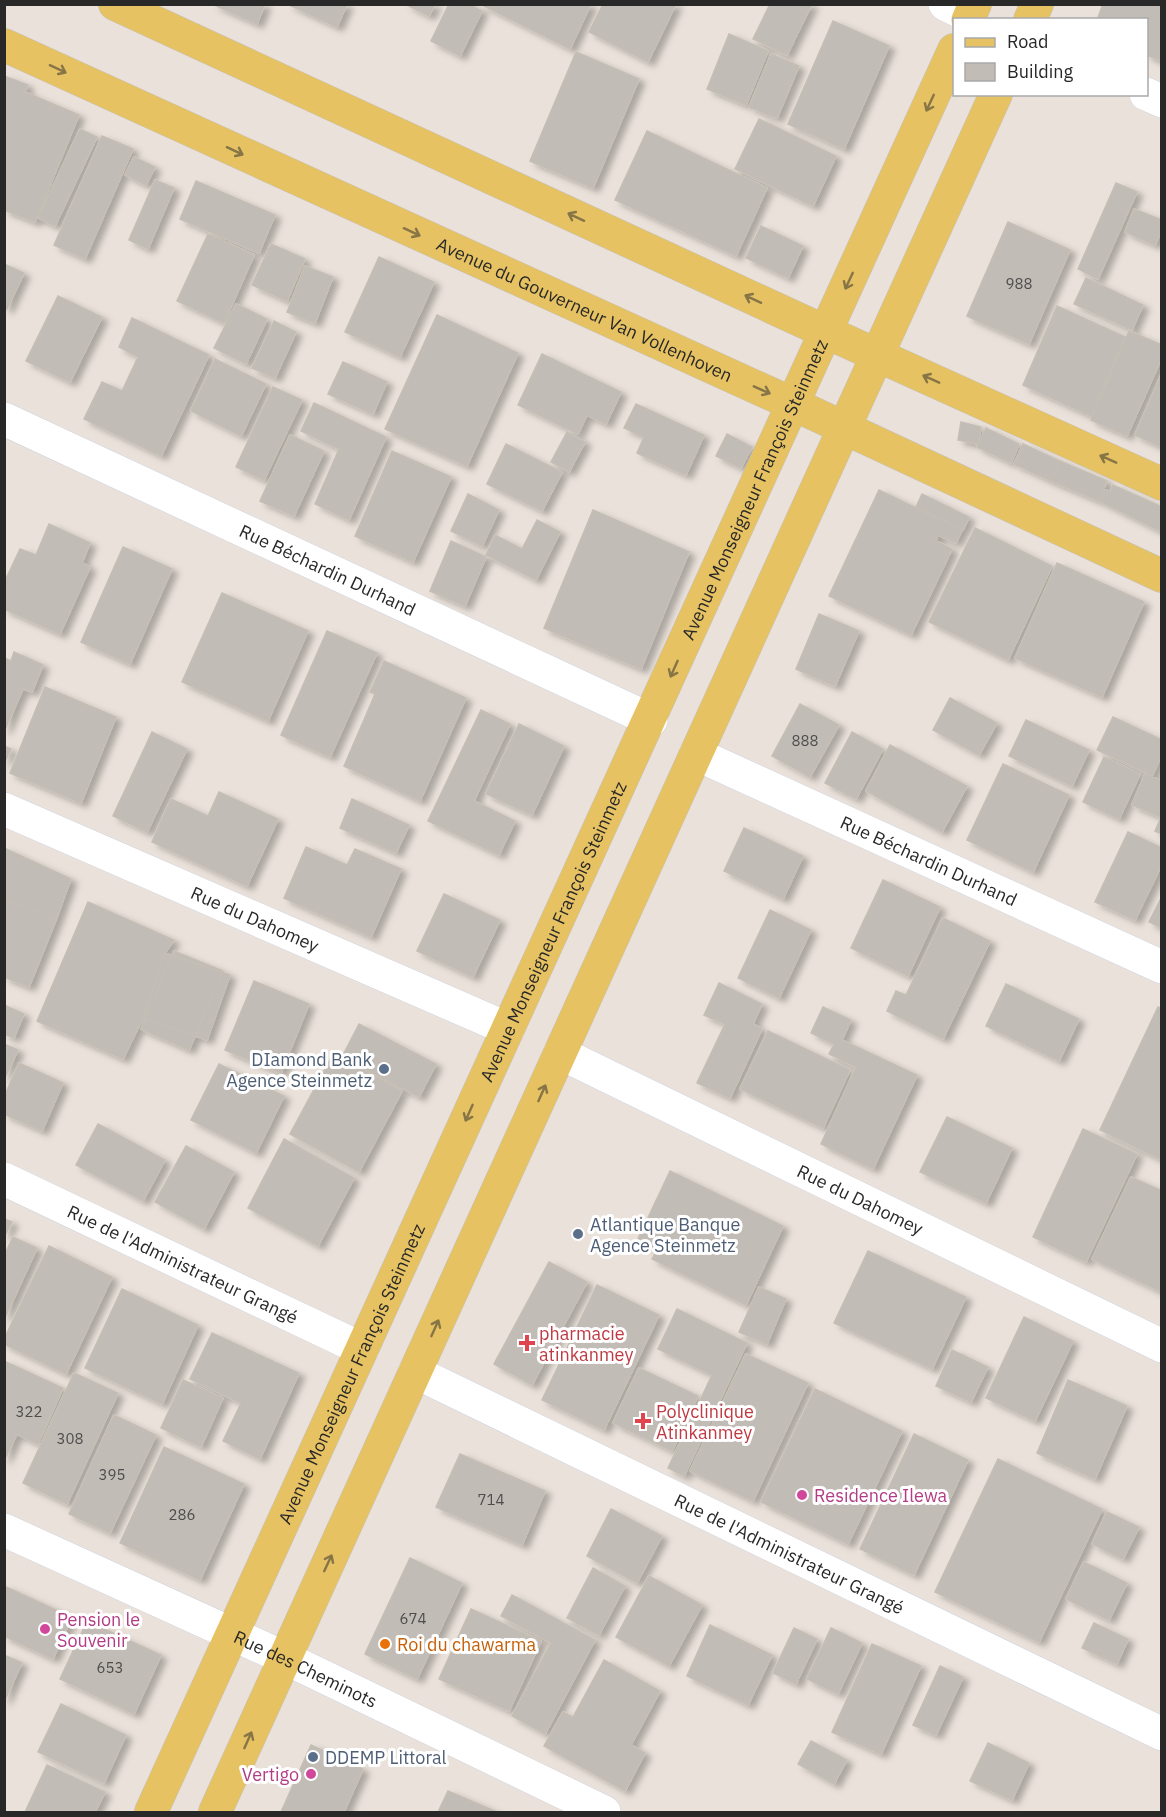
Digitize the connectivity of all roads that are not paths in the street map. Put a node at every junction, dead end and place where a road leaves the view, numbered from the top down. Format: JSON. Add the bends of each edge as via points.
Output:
{"nodes":[{"id":1,"x":115,"y":4,"type":"edge"},
{"id":2,"x":4,"y":45,"type":"edge"},
{"id":3,"x":953,"y":52,"type":"edge"},
{"id":4,"x":995,"y":96,"type":"edge"},
{"id":5,"x":826,"y":333,"type":"junction"},
{"id":6,"x":877,"y":354,"type":"junction"},
{"id":7,"x":793,"y":404,"type":"junction"},
{"id":8,"x":4,"y":419,"type":"edge"},
{"id":9,"x":844,"y":428,"type":"junction"},
{"id":10,"x":1161,"y":484,"type":"edge"},
{"id":11,"x":1161,"y":576,"type":"edge"},
{"id":12,"x":651,"y":720,"type":"junction"},
{"id":13,"x":696,"y":754,"type":"junction"},
{"id":14,"x":4,"y":809,"type":"edge"},
{"id":15,"x":1161,"y":967,"type":"edge"},
{"id":16,"x":508,"y":1029,"type":"junction"},
{"id":17,"x":560,"y":1053,"type":"junction"},
{"id":18,"x":4,"y":1179,"type":"edge"},
{"id":19,"x":1161,"y":1346,"type":"edge"},
{"id":20,"x":362,"y":1349,"type":"junction"},
{"id":21,"x":415,"y":1372,"type":"junction"},
{"id":22,"x":4,"y":1530,"type":"edge"},
{"id":23,"x":232,"y":1635,"type":"junction"},
{"id":24,"x":285,"y":1658,"type":"junction"},
{"id":25,"x":1161,"y":1734,"type":"edge"},
{"id":26,"x":151,"y":1812,"type":"edge"},
{"id":27,"x":215,"y":1812,"type":"edge"},
{"id":28,"x":604,"y":1812,"type":"edge"}],
"edges":[{"from":5,"to":1,"type":"main road","one_way":true},
{"from":2,"to":7,"type":"main road","name":"Avenue du Gouverneur Van Vollenhoven","one_way":true},
{"from":3,"to":5,"type":"main road","name":"Avenue Monseigneur François Steinmetz","one_way":true},
{"from":4,"to":6,"type":"main road"},
{"from":5,"to":6,"type":"main road"},
{"from":5,"to":7,"type":"main road","name":"Avenue Monseigneur François Steinmetz"},
{"from":6,"to":9,"type":"main road"},
{"from":10,"to":6,"type":"main road","one_way":true},
{"from":7,"to":9,"type":"main road","name":"Avenue du Gouverneur Van Vollenhoven"},
{"from":7,"to":12,"type":"main road","name":"Avenue Monseigneur François Steinmetz","one_way":true},
{"from":8,"to":12,"type":"street","name":"Rue Béchardin Durhand"},
{"from":9,"to":11,"type":"main road","name":"Avenue du Gouverneur Van Vollenhoven"},
{"from":9,"to":13,"type":"main road"},
{"from":12,"to":16,"type":"main road","name":"Avenue Monseigneur François Steinmetz"},
{"from":13,"to":15,"type":"street","name":"Rue Béchardin Durhand"},
{"from":13,"to":17,"type":"main road"},
{"from":14,"to":16,"type":"street","name":"Rue du Dahomey"},
{"from":16,"to":20,"type":"main road","name":"Avenue Monseigneur François Steinmetz","one_way":true},
{"from":17,"to":19,"type":"street","name":"Rue du Dahomey"},
{"from":21,"to":17,"type":"main road","one_way":true},
{"from":18,"to":20,"type":"street","name":"Rue de l'Administrateur Grangé"},
{"from":20,"to":23,"type":"main road","name":"Avenue Monseigneur François Steinmetz"},
{"from":24,"to":21,"type":"main road","one_way":true},
{"from":21,"to":25,"type":"street","name":"Rue de l'Administrateur Grangé"},
{"from":22,"to":23,"type":"street","name":"Rue des Cheminots"},
{"from":23,"to":24,"type":"street","name":"Rue des Cheminots"},
{"from":23,"to":26,"type":"main road","name":"Avenue Monseigneur François Steinmetz"},
{"from":27,"to":24,"type":"main road","one_way":true},
{"from":24,"to":28,"type":"street","name":"Rue des Cheminots"}]}
